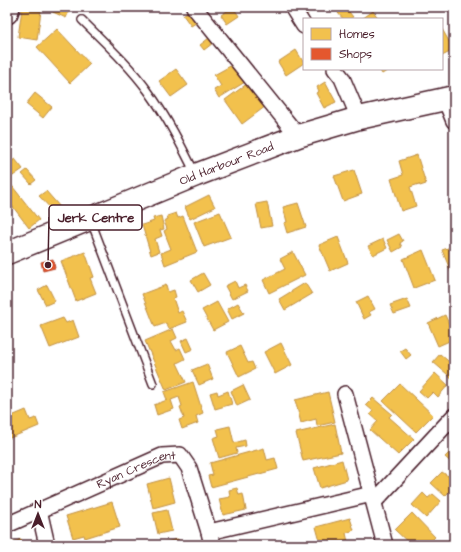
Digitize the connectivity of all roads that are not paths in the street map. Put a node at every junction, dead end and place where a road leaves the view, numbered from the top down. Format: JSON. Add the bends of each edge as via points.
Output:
{"nodes":[{"id":1,"x":9,"y":7,"type":"edge"},
{"id":2,"x":194,"y":7,"type":"edge"},
{"id":3,"x":292,"y":7,"type":"edge"},
{"id":4,"x":7,"y":13,"type":"edge"},
{"id":5,"x":82,"y":20,"type":"dead end"},
{"id":6,"x":303,"y":24,"type":"edge"},
{"id":7,"x":336,"y":70,"type":"edge"},
{"id":8,"x":449,"y":98,"type":"edge"},
{"id":9,"x":359,"y":118,"type":"junction"},
{"id":10,"x":454,"y":121,"type":"edge"},
{"id":11,"x":298,"y":136,"type":"junction"},
{"id":12,"x":196,"y":175,"type":"junction"},
{"id":13,"x":91,"y":219,"type":"junction"},
{"id":14,"x":7,"y":253,"type":"edge"},
{"id":15,"x":153,"y":384,"type":"dead end"},
{"id":16,"x":345,"y":394,"type":"dead end"},
{"id":17,"x":454,"y":416,"type":"edge"},
{"id":18,"x":373,"y":498,"type":"junction"},
{"id":19,"x":39,"y":510,"type":"junction"},
{"id":20,"x":7,"y":525,"type":"edge"},
{"id":21,"x":210,"y":538,"type":"edge"},
{"id":22,"x":47,"y":545,"type":"edge"},
{"id":23,"x":385,"y":545,"type":"edge"}],
"edges":[{"from":1,"to":4,"type":"main road"},
{"from":2,"to":11,"type":"street"},
{"from":3,"to":6,"type":"street"},
{"from":5,"to":12,"type":"lane","via":[[117,54],[148,91],[175,132]]},
{"from":7,"to":9,"type":"street","via":[[342,78]]},
{"from":8,"to":9,"type":"main road","name":"Old Harbour Road"},
{"from":8,"to":10,"type":"street"},
{"from":9,"to":11,"type":"main road","name":"Old Harbour Road"},
{"from":11,"to":12,"type":"main road","name":"Old Harbour Road"},
{"from":12,"to":13,"type":"main road","name":"Old Harbour Road"},
{"from":13,"to":14,"type":"main road","name":"Old Harbour Road"},
{"from":13,"to":15,"type":"lane"},
{"from":16,"to":18,"type":"street"},
{"from":17,"to":18,"type":"street"},
{"from":18,"to":21,"type":"street","name":"Ryan Crescent"},
{"from":18,"to":23,"type":"street"},
{"from":19,"to":20,"type":"street"},
{"from":19,"to":21,"type":"street","name":"Ryan Crescent","via":[[162,456],[180,455],[189,468]]},
{"from":19,"to":22,"type":"street"}]}
